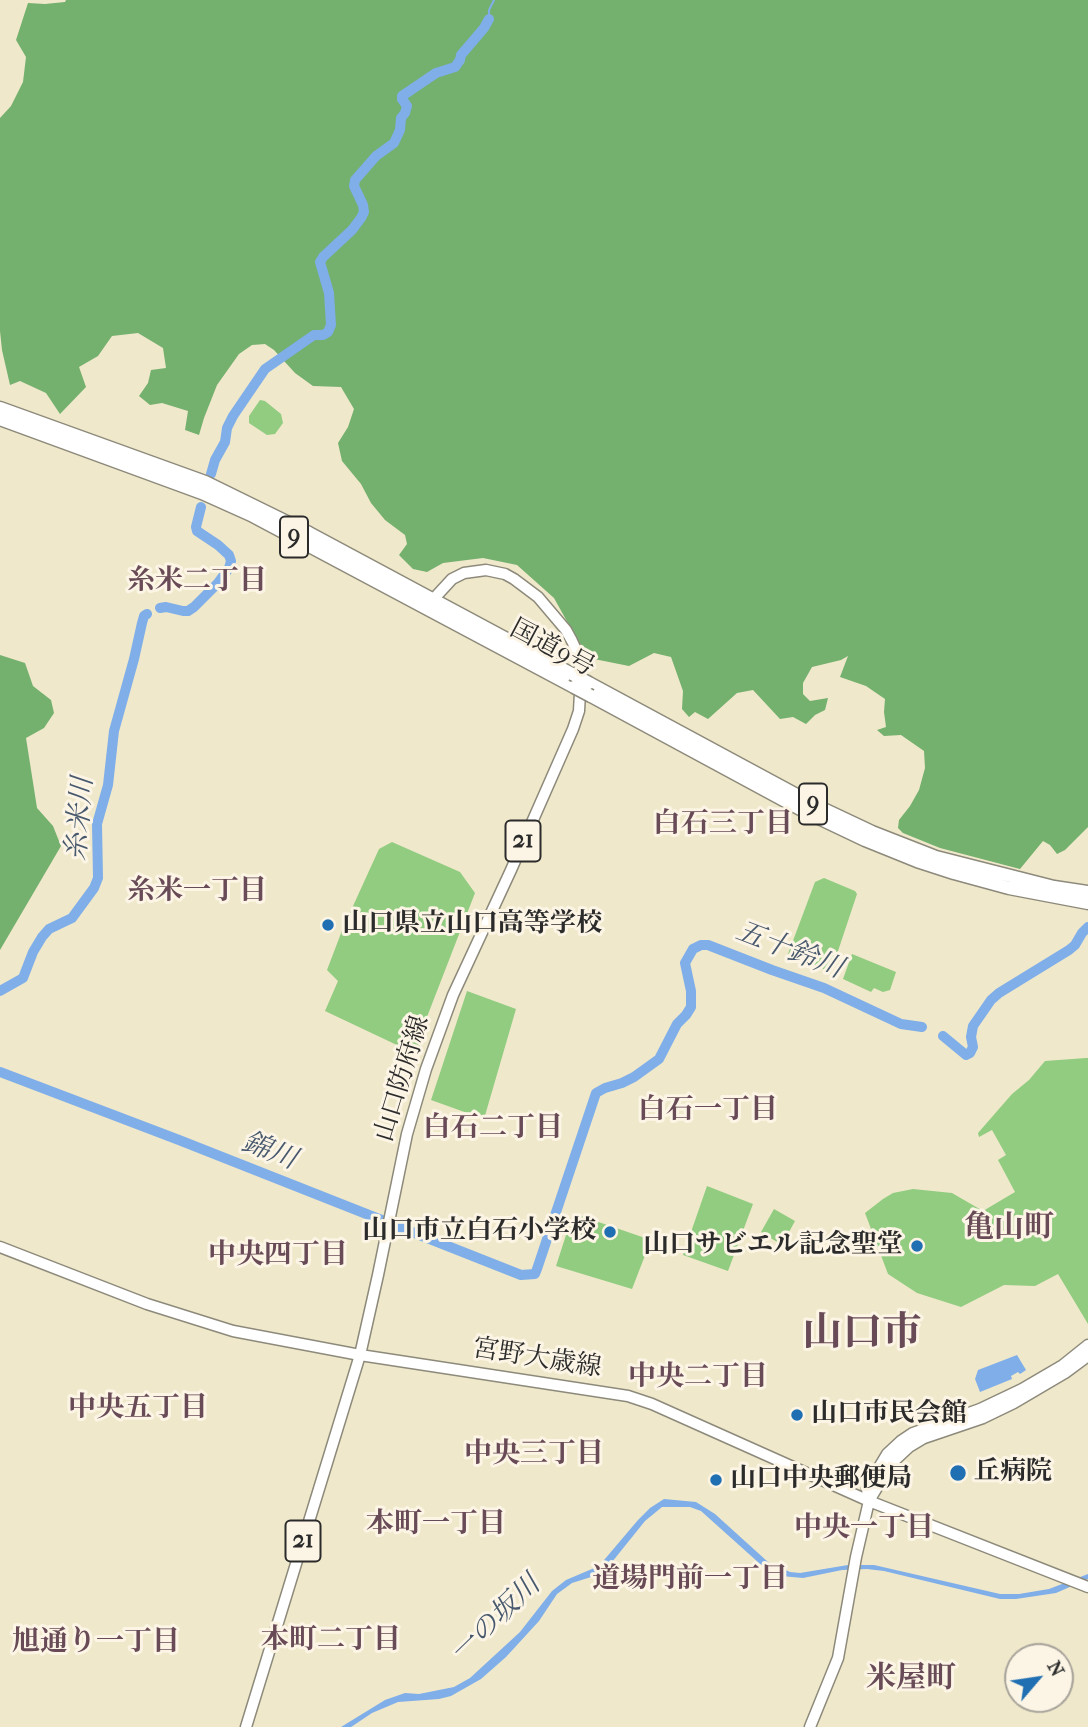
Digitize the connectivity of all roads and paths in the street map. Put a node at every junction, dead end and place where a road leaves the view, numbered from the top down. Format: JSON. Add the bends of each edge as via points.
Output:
{"nodes":[{"id":1,"x":0,"y":408,"type":"edge"},
{"id":2,"x":0,"y":419,"type":"edge"},
{"id":3,"x":429,"y":603,"type":"junction"},
{"id":4,"x":590,"y":690,"type":"junction"},
{"id":5,"x":1088,"y":892,"type":"edge"},
{"id":6,"x":1088,"y":903,"type":"edge"},
{"id":7,"x":0,"y":1247,"type":"edge"},
{"id":8,"x":1088,"y":1345,"type":"edge"},
{"id":9,"x":360,"y":1355,"type":"junction"},
{"id":10,"x":1088,"y":1356,"type":"edge"},
{"id":11,"x":869,"y":1501,"type":"junction"},
{"id":12,"x":1084,"y":1586,"type":"edge"},
{"id":13,"x":246,"y":1727,"type":"edge"},
{"id":14,"x":810,"y":1727,"type":"edge"}],
"edges":[{"from":1,"to":3,"type":"highway","name":"国道9号","number":"9","via":[[205,482],[309,533]]},
{"from":2,"to":3,"type":"highway","name":"国道9号","number":"9","via":[[202,493]]},
{"from":3,"to":4,"type":"highway","name":"国道9号","number":"9","bridge":true},
{"from":3,"to":9,"type":"main road","name":"山口防府線","number":"21","via":[[464,573],[486,570],[514,579],[538,597],[566,630],[579,656],[581,693],[573,729],[453,995],[426,1069],[407,1134]]},
{"from":4,"to":5,"type":"highway","name":"国道9号","number":"9","via":[[872,832],[936,857]]},
{"from":4,"to":6,"type":"highway","name":"国道9号","number":"9","via":[[802,810],[865,840],[954,873]]},
{"from":7,"to":9,"type":"main road","name":"宮野大歳線","via":[[233,1331]]},
{"from":8,"to":11,"type":"main road","via":[[1022,1389],[901,1441],[887,1454],[867,1489]]},
{"from":9,"to":11,"type":"main road","name":"宮野大歳線","via":[[628,1396]]},
{"from":9,"to":13,"type":"main road","name":"山口防府線","number":"21"},
{"from":10,"to":11,"type":"main road","via":[[1014,1403],[909,1447],[895,1460]]},
{"from":11,"to":12,"type":"main road","name":"宮野大歳線"},
{"from":11,"to":14,"type":"main road","via":[[838,1658]]}]}
